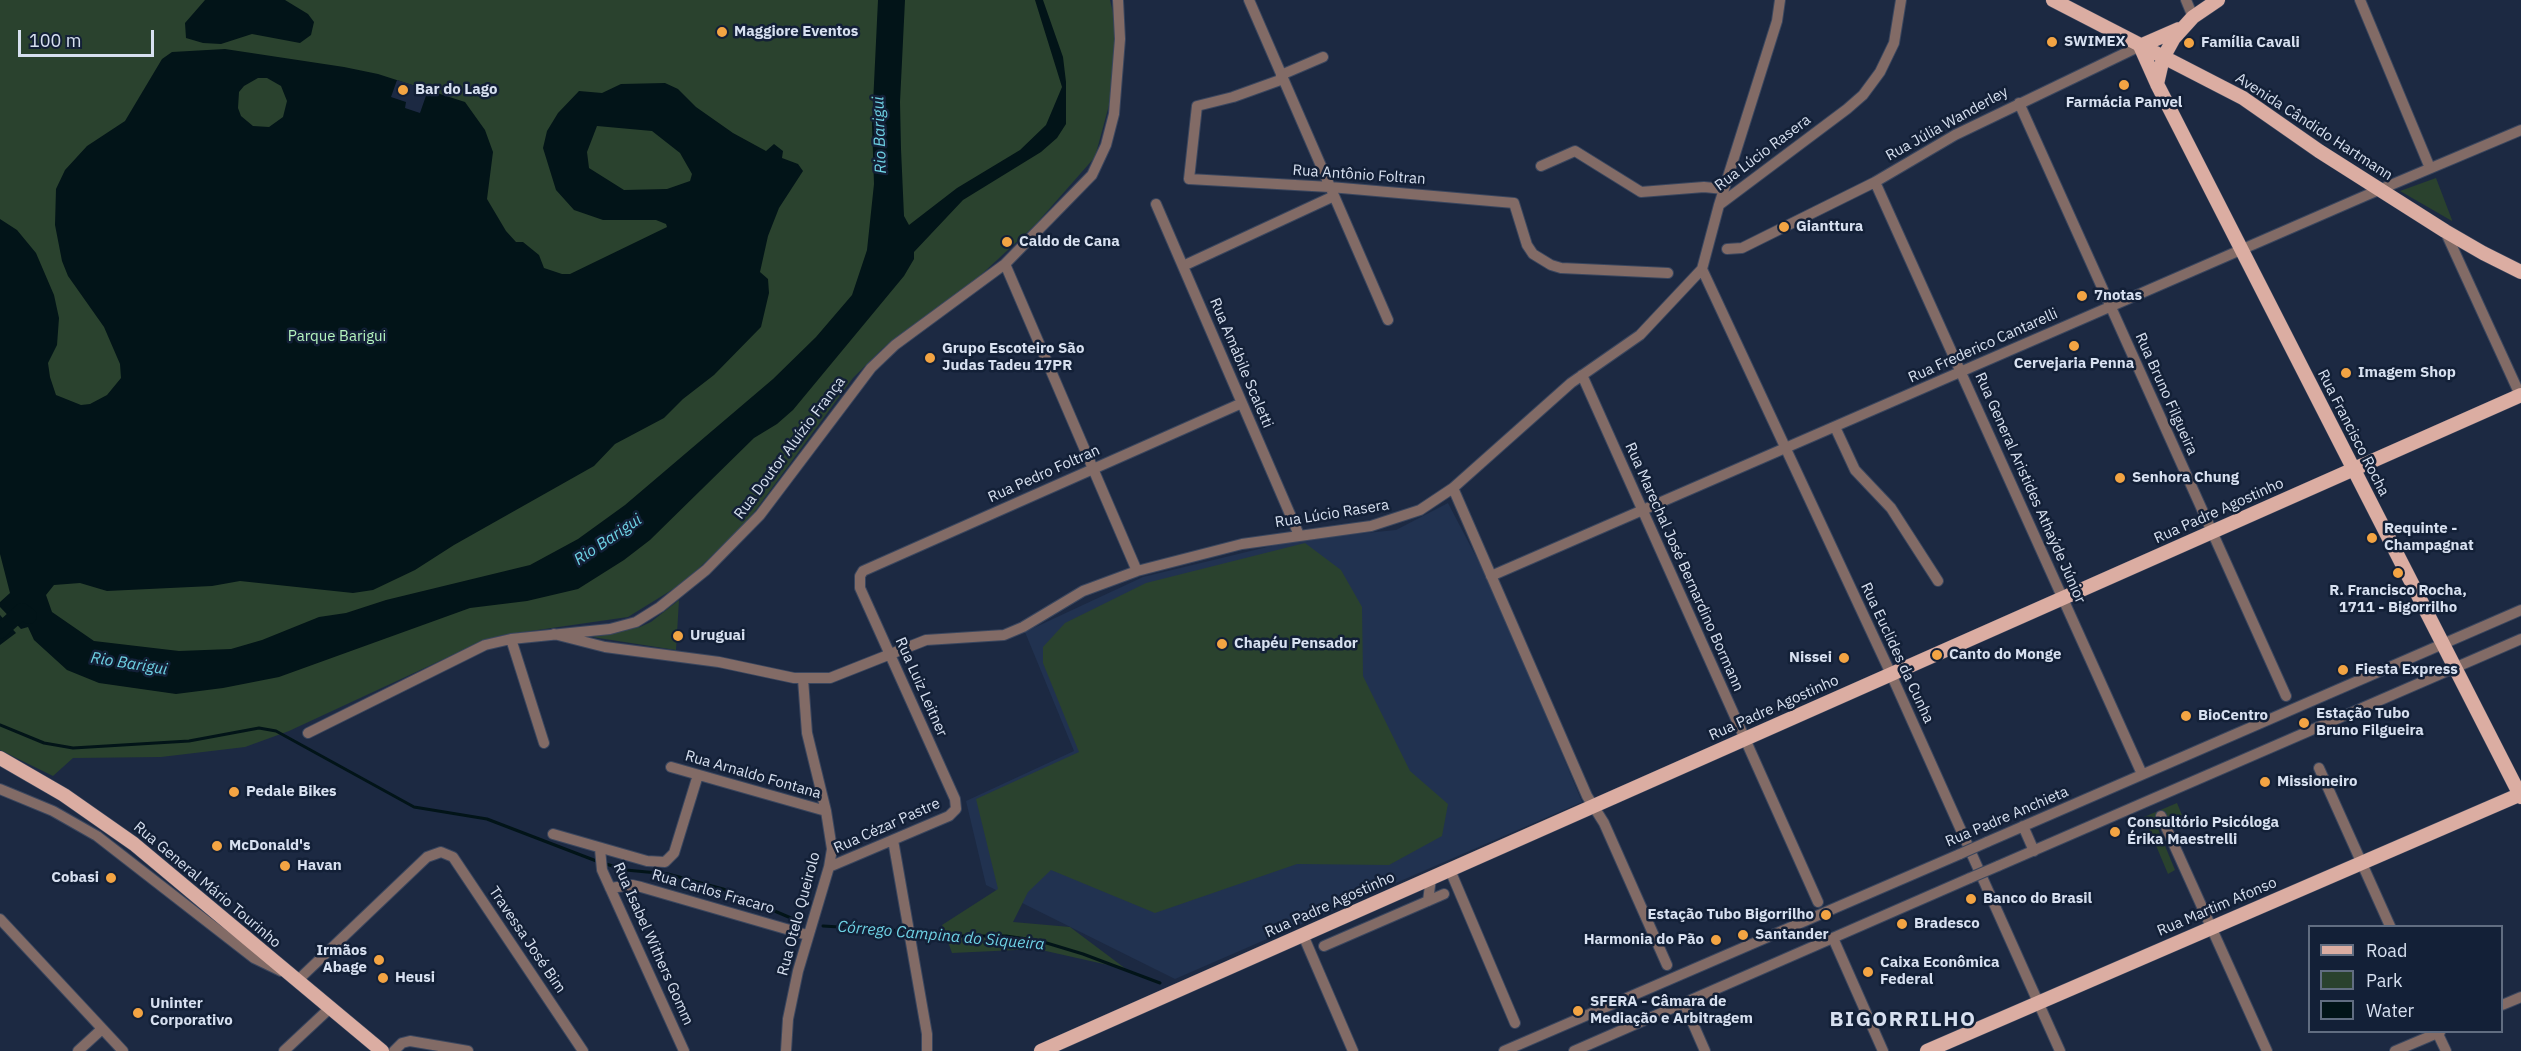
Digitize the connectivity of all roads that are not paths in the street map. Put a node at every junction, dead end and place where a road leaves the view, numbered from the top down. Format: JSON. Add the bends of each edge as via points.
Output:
{"nodes":[{"id":1,"x":1118,"y":0,"type":"edge"},
{"id":2,"x":1249,"y":0,"type":"edge"},
{"id":3,"x":1780,"y":0,"type":"edge"},
{"id":4,"x":1901,"y":0,"type":"edge"},
{"id":5,"x":2053,"y":0,"type":"edge"},
{"id":6,"x":2186,"y":0,"type":"edge"},
{"id":7,"x":2218,"y":0,"type":"edge"},
{"id":8,"x":2360,"y":0,"type":"edge"},
{"id":9,"x":2193,"y":16,"type":"junction"},
{"id":10,"x":2182,"y":27,"type":"junction"},
{"id":11,"x":2140,"y":46,"type":"junction"},
{"id":12,"x":1323,"y":57,"type":"dead end"},
{"id":13,"x":2163,"y":57,"type":"junction"},
{"id":14,"x":1282,"y":77,"type":"junction"},
{"id":15,"x":2157,"y":84,"type":"junction"},
{"id":16,"x":2019,"y":103,"type":"junction"},
{"id":17,"x":2521,"y":130,"type":"edge"},
{"id":18,"x":1541,"y":166,"type":"dead end"},
{"id":19,"x":2430,"y":168,"type":"junction"},
{"id":20,"x":1875,"y":182,"type":"junction"},
{"id":21,"x":1724,"y":189,"type":"junction"},
{"id":22,"x":2379,"y":189,"type":"junction"},
{"id":23,"x":1332,"y":191,"type":"junction"},
{"id":24,"x":1156,"y":204,"type":"dead end"},
{"id":25,"x":1719,"y":205,"type":"junction"},
{"id":26,"x":2445,"y":231,"type":"junction"},
{"id":27,"x":1727,"y":249,"type":"dead end"},
{"id":28,"x":2241,"y":250,"type":"junction"},
{"id":29,"x":1005,"y":264,"type":"junction"},
{"id":30,"x":1183,"y":266,"type":"junction"},
{"id":31,"x":1702,"y":269,"type":"junction"},
{"id":32,"x":2521,"y":272,"type":"edge"},
{"id":33,"x":1668,"y":273,"type":"dead end"},
{"id":34,"x":2111,"y":307,"type":"junction"},
{"id":35,"x":1388,"y":320,"type":"dead end"},
{"id":36,"x":1961,"y":372,"type":"junction"},
{"id":37,"x":1582,"y":375,"type":"junction"},
{"id":38,"x":2521,"y":396,"type":"edge"},
{"id":39,"x":1242,"y":404,"type":"junction"},
{"id":40,"x":1834,"y":427,"type":"junction"},
{"id":41,"x":1786,"y":448,"type":"junction"},
{"id":42,"x":1093,"y":469,"type":"junction"},
{"id":43,"x":2353,"y":469,"type":"junction"},
{"id":44,"x":1453,"y":488,"type":"junction"},
{"id":45,"x":1643,"y":510,"type":"junction"},
{"id":46,"x":2212,"y":531,"type":"junction"},
{"id":47,"x":1299,"y":535,"type":"junction"},
{"id":48,"x":1137,"y":571,"type":"junction"},
{"id":49,"x":860,"y":576,"type":"joint"},
{"id":50,"x":1491,"y":576,"type":"junction"},
{"id":51,"x":1938,"y":581,"type":"dead end"},
{"id":52,"x":2063,"y":598,"type":"junction"},
{"id":53,"x":2521,"y":610,"type":"edge"},
{"id":54,"x":554,"y":634,"type":"junction"},
{"id":55,"x":511,"y":639,"type":"junction"},
{"id":56,"x":2521,"y":639,"type":"edge"},
{"id":57,"x":2443,"y":644,"type":"junction"},
{"id":58,"x":890,"y":655,"type":"junction"},
{"id":59,"x":2455,"y":668,"type":"junction"},
{"id":60,"x":1891,"y":674,"type":"junction"},
{"id":61,"x":802,"y":679,"type":"junction"},
{"id":62,"x":2286,"y":696,"type":"dead end"},
{"id":63,"x":308,"y":733,"type":"dead end"},
{"id":64,"x":1745,"y":739,"type":"junction"},
{"id":65,"x":544,"y":743,"type":"dead end"},
{"id":66,"x":0,"y":758,"type":"edge"},
{"id":67,"x":671,"y":767,"type":"dead end"},
{"id":68,"x":2319,"y":768,"type":"dead end"},
{"id":69,"x":2142,"y":774,"type":"junction"},
{"id":70,"x":698,"y":775,"type":"junction"},
{"id":71,"x":0,"y":789,"type":"edge"},
{"id":72,"x":2521,"y":795,"type":"edge"},
{"id":73,"x":1593,"y":806,"type":"junction"},
{"id":74,"x":956,"y":809,"type":"joint"},
{"id":75,"x":826,"y":811,"type":"junction"},
{"id":76,"x":2161,"y":816,"type":"dead end"},
{"id":77,"x":2023,"y":826,"type":"junction"},
{"id":78,"x":553,"y":834,"type":"dead end"},
{"id":79,"x":893,"y":840,"type":"junction"},
{"id":80,"x":2034,"y":851,"type":"junction"},
{"id":81,"x":600,"y":852,"type":"junction"},
{"id":82,"x":2361,"y":863,"type":"junction"},
{"id":83,"x":829,"y":867,"type":"junction"},
{"id":84,"x":1450,"y":870,"type":"junction"},
{"id":85,"x":1431,"y":878,"type":"junction"},
{"id":86,"x":610,"y":888,"type":"junction"},
{"id":87,"x":1444,"y":894,"type":"dead end"},
{"id":88,"x":1428,"y":901,"type":"junction"},
{"id":89,"x":1818,"y":902,"type":"dead end"},
{"id":90,"x":2,"y":924,"type":"edge"},
{"id":91,"x":2389,"y":925,"type":"edge"},
{"id":92,"x":1317,"y":928,"type":"junction"},
{"id":93,"x":2211,"y":928,"type":"junction"},
{"id":94,"x":807,"y":935,"type":"junction"},
{"id":95,"x":1303,"y":935,"type":"junction"},
{"id":96,"x":1833,"y":938,"type":"junction"},
{"id":97,"x":1340,"y":939,"type":"junction"},
{"id":98,"x":1324,"y":946,"type":"dead end"},
{"id":99,"x":1667,"y":965,"type":"dead end"},
{"id":100,"x":293,"y":978,"type":"junction"},
{"id":101,"x":2521,"y":997,"type":"edge"},
{"id":102,"x":1684,"y":1003,"type":"junction"},
{"id":103,"x":2038,"y":1003,"type":"junction"},
{"id":104,"x":2503,"y":1005,"type":"edge"},
{"id":105,"x":330,"y":1008,"type":"junction"},
{"id":106,"x":1515,"y":1023,"type":"dead end"},
{"id":107,"x":102,"y":1029,"type":"junction"},
{"id":108,"x":2437,"y":1033,"type":"edge"},
{"id":109,"x":2439,"y":1033,"type":"edge"},
{"id":110,"x":1044,"y":1050,"type":"edge"},
{"id":111,"x":78,"y":1051,"type":"edge"},
{"id":112,"x":123,"y":1051,"type":"edge"},
{"id":113,"x":284,"y":1051,"type":"edge"},
{"id":114,"x":382,"y":1051,"type":"edge"},
{"id":115,"x":394,"y":1051,"type":"edge"},
{"id":116,"x":468,"y":1051,"type":"edge"},
{"id":117,"x":583,"y":1051,"type":"edge"},
{"id":118,"x":684,"y":1051,"type":"edge"},
{"id":119,"x":786,"y":1051,"type":"edge"},
{"id":120,"x":927,"y":1051,"type":"edge"},
{"id":121,"x":1353,"y":1051,"type":"edge"},
{"id":122,"x":1504,"y":1051,"type":"edge"},
{"id":123,"x":1574,"y":1051,"type":"edge"},
{"id":124,"x":1705,"y":1051,"type":"edge"},
{"id":125,"x":1883,"y":1051,"type":"edge"},
{"id":126,"x":1927,"y":1051,"type":"edge"},
{"id":127,"x":2060,"y":1051,"type":"edge"},
{"id":128,"x":2267,"y":1051,"type":"edge"},
{"id":129,"x":2396,"y":1051,"type":"edge"},
{"id":130,"x":2446,"y":1051,"type":"edge"}],
"edges":[{"from":1,"to":29,"type":"street","name":"Rua Doutor Aluízio França","via":[[1120,39],[1115,105],[1100,161],[1083,186]]},
{"from":2,"to":14,"type":"street"},
{"from":3,"to":21,"type":"street","via":[[1777,21]]},
{"from":4,"to":25,"type":"street","name":"Rua Lúcio Rasera","via":[[1894,43],[1863,95]]},
{"from":5,"to":11,"type":"main road","name":"Avenida Cândido Hartmann"},
{"from":6,"to":9,"type":"street"},
{"from":7,"to":9,"type":"main road","name":"Rua Júlia Wanderley"},
{"from":8,"to":19,"type":"street"},
{"from":9,"to":10,"type":"main road","name":"Rua Júlia Wanderley"},
{"from":10,"to":11,"type":"main road","name":"Rua Júlia Wanderley"},
{"from":10,"to":13,"type":"main road","name":"Rua Júlia Wanderley"},
{"from":11,"to":13,"type":"main road","name":"Avenida Cândido Hartmann"},
{"from":11,"to":15,"type":"main road","name":"Rua Francisco Rocha"},
{"from":11,"to":16,"type":"street","name":"Rua Júlia Wanderley"},
{"from":12,"to":14,"type":"street"},
{"from":13,"to":15,"type":"main road"},
{"from":13,"to":22,"type":"main road","name":"Avenida Cândido Hartmann","via":[[2243,98]]},
{"from":14,"to":23,"type":"street"},
{"from":14,"to":23,"type":"street","name":"Rua Antônio Foltran","via":[[1233,97],[1197,106],[1189,179]]},
{"from":15,"to":28,"type":"main road","name":"Rua Francisco Rocha"},
{"from":16,"to":20,"type":"street","name":"Rua Júlia Wanderley"},
{"from":16,"to":34,"type":"street","name":"Rua Bruno Filgueira"},
{"from":17,"to":19,"type":"street","name":"Rua Frederico Cantarelli"},
{"from":18,"to":21,"type":"street","via":[[1575,151],[1641,192]]},
{"from":19,"to":22,"type":"street","name":"Rua Frederico Cantarelli"},
{"from":20,"to":27,"type":"street","name":"Rua Júlia Wanderley","via":[[1742,248]]},
{"from":20,"to":36,"type":"street","name":"Rua General Aristides Athaýde Júnior"},
{"from":21,"to":25,"type":"street"},
{"from":22,"to":26,"type":"main road","name":"Avenida Cândido Hartmann"},
{"from":22,"to":28,"type":"street","name":"Rua Frederico Cantarelli"},
{"from":23,"to":30,"type":"street"},
{"from":23,"to":33,"type":"street","name":"Rua Antônio Foltran","via":[[1514,203],[1527,245],[1542,261],[1562,268]]},
{"from":23,"to":35,"type":"street"},
{"from":24,"to":30,"type":"street","name":"Rua Amábile Scaletti"},
{"from":25,"to":31,"type":"street","name":"Rua Lúcio Rasera"},
{"from":26,"to":32,"type":"main road","name":"Avenida Cândido Hartmann"},
{"from":26,"to":38,"type":"street"},
{"from":28,"to":34,"type":"street","name":"Rua Frederico Cantarelli"},
{"from":28,"to":43,"type":"main road","name":"Rua Francisco Rocha"},
{"from":29,"to":42,"type":"street"},
{"from":29,"to":54,"type":"street","name":"Rua Doutor Aluízio França","via":[[878,361],[760,516],[691,583],[636,622],[610,629]]},
{"from":30,"to":39,"type":"street","name":"Rua Amábile Scaletti"},
{"from":31,"to":37,"type":"street","name":"Rua Lúcio Rasera","via":[[1640,335]]},
{"from":31,"to":41,"type":"street","name":"Rua Euclides da Cunha"},
{"from":34,"to":36,"type":"street","name":"Rua Frederico Cantarelli"},
{"from":34,"to":46,"type":"street","name":"Rua Bruno Filgueira"},
{"from":36,"to":40,"type":"street","name":"Rua Frederico Cantarelli"},
{"from":36,"to":52,"type":"street","name":"Rua General Aristides Athaýde Júnior"},
{"from":37,"to":44,"type":"street","name":"Rua Lúcio Rasera"},
{"from":37,"to":45,"type":"street","name":"Rua Marechal José Bernardino Bormann"},
{"from":38,"to":43,"type":"main road","name":"Rua Padre Agostinho"},
{"from":39,"to":42,"type":"street","name":"Rua Pedro Foltran"},
{"from":39,"to":47,"type":"street","name":"Rua Amábile Scaletti"},
{"from":40,"to":41,"type":"street","name":"Rua Frederico Cantarelli"},
{"from":40,"to":51,"type":"street","via":[[1856,470],[1891,508]]},
{"from":41,"to":45,"type":"street","name":"Rua Frederico Cantarelli"},
{"from":41,"to":60,"type":"street","name":"Rua Euclides da Cunha"},
{"from":42,"to":48,"type":"street"},
{"from":42,"to":49,"type":"street","name":"Rua Pedro Foltran","via":[[868,567]]},
{"from":43,"to":46,"type":"main road","name":"Rua Padre Agostinho"},
{"from":43,"to":57,"type":"main road","name":"Rua Francisco Rocha"},
{"from":44,"to":47,"type":"street","name":"Rua Lúcio Rasera","via":[[1420,510],[1388,522]]},
{"from":44,"to":50,"type":"street"},
{"from":45,"to":50,"type":"street","name":"Rua Frederico Cantarelli"},
{"from":45,"to":64,"type":"street","name":"Rua Marechal José Bernardino Bormann"},
{"from":46,"to":52,"type":"main road","name":"Rua Padre Agostinho"},
{"from":46,"to":62,"type":"street","name":"Rua Bruno Filgueira"},
{"from":47,"to":48,"type":"street","name":"Rua Lúcio Rasera","via":[[1242,544]]},
{"from":48,"to":58,"type":"street","name":"Rua Lúcio Rasera","via":[[1083,591],[1004,635],[938,637]]},
{"from":49,"to":58,"type":"street","name":"Rua Luiz Leitner","via":[[860,588]]},
{"from":50,"to":73,"type":"street"},
{"from":52,"to":60,"type":"main road","name":"Rua Padre Agostinho"},
{"from":52,"to":69,"type":"street","name":"Rua General Aristides Athaýde Júnior"},
{"from":53,"to":57,"type":"street","name":"Rua Padre Anchieta"},
{"from":54,"to":55,"type":"street","name":"Rua Doutor Aluízio França"},
{"from":54,"to":61,"type":"street","name":"Rua Lúcio Rasera","via":[[604,648],[719,662]]},
{"from":55,"to":63,"type":"street","name":"Rua Doutor Aluízio França","via":[[474,650]]},
{"from":55,"to":65,"type":"street"},
{"from":56,"to":59,"type":"street"},
{"from":57,"to":59,"type":"main road","name":"Rua Francisco Rocha"},
{"from":57,"to":69,"type":"street","name":"Rua Padre Anchieta"},
{"from":58,"to":61,"type":"street","name":"Rua Lúcio Rasera","via":[[841,675]]},
{"from":58,"to":74,"type":"street","name":"Rua Luiz Leitner","via":[[955,799]]},
{"from":59,"to":72,"type":"main road","name":"Rua Francisco Rocha"},
{"from":59,"to":80,"type":"street"},
{"from":60,"to":64,"type":"main road","name":"Rua Padre Agostinho"},
{"from":60,"to":103,"type":"street","name":"Rua Euclides da Cunha"},
{"from":61,"to":75,"type":"street","name":"Rua Otelo Queirolo","via":[[807,733]]},
{"from":64,"to":73,"type":"main road","name":"Rua Padre Agostinho"},
{"from":64,"to":89,"type":"street","name":"Rua Marechal José Bernardino Bormann"},
{"from":66,"to":100,"type":"main road","name":"Rua General Mário Tourinho","via":[[54,788],[125,838]]},
{"from":67,"to":70,"type":"street","name":"Rua Arnaldo Fontana"},
{"from":68,"to":82,"type":"street"},
{"from":69,"to":77,"type":"street","name":"Rua Padre Anchieta"},
{"from":70,"to":75,"type":"street","name":"Rua Arnaldo Fontana"},
{"from":70,"to":81,"type":"street","name":"Rua Carlos Fracaro","via":[[674,853],[666,862]]},
{"from":71,"to":100,"type":"street","via":[[53,811],[97,836],[254,958]]},
{"from":72,"to":82,"type":"main road","name":"Rua Martim Afonso"},
{"from":73,"to":84,"type":"main road","name":"Rua Padre Agostinho"},
{"from":73,"to":99,"type":"street"},
{"from":74,"to":79,"type":"street","name":"Rua Cézar Pastre","via":[[949,816]]},
{"from":75,"to":83,"type":"street","name":"Rua Otelo Queirolo","via":[[832,840]]},
{"from":76,"to":93,"type":"street"},
{"from":77,"to":80,"type":"street"},
{"from":77,"to":122,"type":"street","name":"Rua Padre Anchieta","bridge":true},
{"from":78,"to":81,"type":"street","name":"Rua Carlos Fracaro"},
{"from":79,"to":83,"type":"street","name":"Rua Cézar Pastre"},
{"from":79,"to":120,"type":"street"},
{"from":80,"to":96,"type":"street","bridge":true},
{"from":81,"to":86,"type":"street","name":"Rua Isabel Withers Gomm"},
{"from":82,"to":91,"type":"street"},
{"from":82,"to":93,"type":"main road","name":"Rua Martim Afonso"},
{"from":83,"to":94,"type":"street","name":"Rua Otelo Queirolo"},
{"from":84,"to":85,"type":"main road","name":"Rua Padre Agostinho"},
{"from":84,"to":106,"type":"street"},
{"from":85,"to":88,"type":"street"},
{"from":85,"to":92,"type":"main road","name":"Rua Padre Agostinho"},
{"from":86,"to":94,"type":"street","name":"Rua Carlos Fracaro","via":[[641,887]]},
{"from":86,"to":118,"type":"street","name":"Rua Isabel Withers Gomm"},
{"from":87,"to":88,"type":"street"},
{"from":88,"to":97,"type":"street"},
{"from":90,"to":107,"type":"street"},
{"from":92,"to":95,"type":"main road","name":"Rua Padre Agostinho"},
{"from":92,"to":97,"type":"street"},
{"from":93,"to":103,"type":"main road","name":"Rua Martim Afonso"},
{"from":93,"to":128,"type":"street"},
{"from":94,"to":119,"type":"street","name":"Rua Otelo Queirolo","via":[[793,993]]},
{"from":95,"to":110,"type":"main road","name":"Rua Padre Agostinho"},
{"from":95,"to":121,"type":"street"},
{"from":96,"to":102,"type":"street"},
{"from":96,"to":125,"type":"street"},
{"from":97,"to":98,"type":"street"},
{"from":100,"to":105,"type":"main road","name":"Rua General Mário Tourinho"},
{"from":100,"to":117,"type":"street","name":"Travessa José Bim","via":[[427,857],[441,852],[453,857]]},
{"from":101,"to":104,"type":"street"},
{"from":102,"to":123,"type":"street"},
{"from":102,"to":124,"type":"street"},
{"from":103,"to":126,"type":"main road","name":"Rua Martim Afonso"},
{"from":103,"to":127,"type":"street","name":"Rua Euclides da Cunha"},
{"from":105,"to":113,"type":"street"},
{"from":105,"to":114,"type":"main road","name":"Rua General Mário Tourinho"},
{"from":107,"to":111,"type":"street"},
{"from":107,"to":112,"type":"street"},
{"from":108,"to":129,"type":"street"},
{"from":109,"to":130,"type":"street"},
{"from":115,"to":116,"type":"street","via":[[410,1041]]}]}
